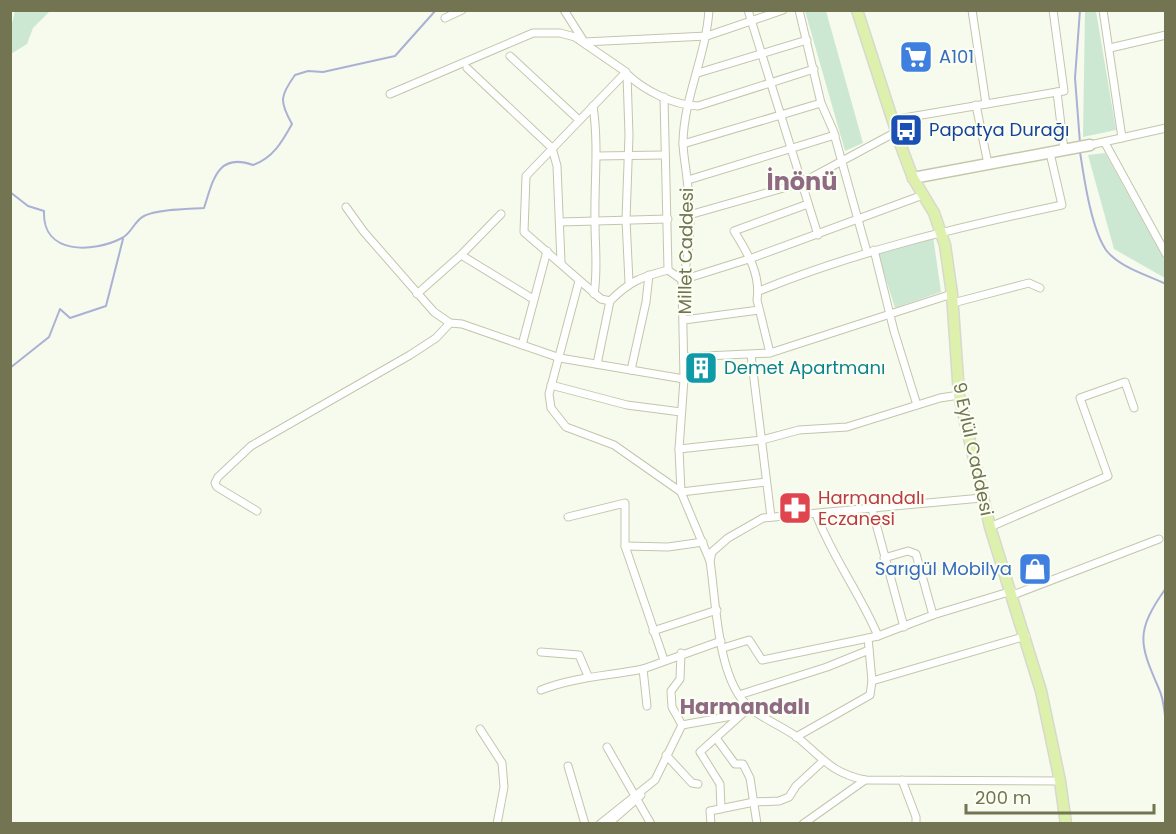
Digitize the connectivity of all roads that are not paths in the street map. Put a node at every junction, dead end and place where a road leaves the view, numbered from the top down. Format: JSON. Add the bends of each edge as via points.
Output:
{"nodes":[{"id":1,"x":462,"y":10,"type":"edge"},
{"id":2,"x":564,"y":10,"type":"edge"},
{"id":3,"x":709,"y":10,"type":"edge"},
{"id":4,"x":748,"y":10,"type":"edge"},
{"id":5,"x":783,"y":10,"type":"edge"},
{"id":6,"x":799,"y":10,"type":"edge"},
{"id":7,"x":857,"y":10,"type":"edge"},
{"id":8,"x":972,"y":10,"type":"edge"},
{"id":9,"x":1053,"y":10,"type":"edge"},
{"id":10,"x":1103,"y":10,"type":"edge"},
{"id":11,"x":445,"y":18,"type":"dead end"},
{"id":12,"x":752,"y":21,"type":"junction"},
{"id":13,"x":1166,"y":35,"type":"edge"},
{"id":14,"x":708,"y":36,"type":"junction"},
{"id":15,"x":807,"y":40,"type":"junction"},
{"id":16,"x":584,"y":42,"type":"junction"},
{"id":17,"x":1110,"y":48,"type":"junction"},
{"id":18,"x":760,"y":54,"type":"junction"},
{"id":19,"x":510,"y":56,"type":"dead end"},
{"id":20,"x":467,"y":68,"type":"dead end"},
{"id":21,"x":814,"y":69,"type":"junction"},
{"id":22,"x":698,"y":73,"type":"junction"},
{"id":23,"x":626,"y":74,"type":"junction"},
{"id":24,"x":769,"y":83,"type":"junction"},
{"id":25,"x":1057,"y":92,"type":"junction"},
{"id":26,"x":390,"y":94,"type":"dead end"},
{"id":27,"x":664,"y":98,"type":"junction"},
{"id":28,"x":821,"y":103,"type":"junction"},
{"id":29,"x":986,"y":104,"type":"junction"},
{"id":30,"x":976,"y":105,"type":"junction"},
{"id":31,"x":594,"y":106,"type":"junction"},
{"id":32,"x":688,"y":106,"type":"junction"},
{"id":33,"x":779,"y":116,"type":"junction"},
{"id":34,"x":579,"y":120,"type":"junction"},
{"id":35,"x":892,"y":120,"type":"junction"},
{"id":36,"x":1166,"y":128,"type":"edge"},
{"id":37,"x":896,"y":132,"type":"junction"},
{"id":38,"x":835,"y":135,"type":"junction"},
{"id":39,"x":1122,"y":138,"type":"junction"},
{"id":40,"x":1105,"y":143,"type":"junction"},
{"id":41,"x":683,"y":144,"type":"junction"},
{"id":42,"x":1090,"y":144,"type":"joint"},
{"id":43,"x":552,"y":148,"type":"junction"},
{"id":44,"x":790,"y":149,"type":"junction"},
{"id":45,"x":1069,"y":150,"type":"junction"},
{"id":46,"x":1050,"y":153,"type":"junction"},
{"id":47,"x":663,"y":155,"type":"junction"},
{"id":48,"x":597,"y":156,"type":"junction"},
{"id":49,"x":627,"y":156,"type":"junction"},
{"id":50,"x":842,"y":162,"type":"junction"},
{"id":51,"x":988,"y":164,"type":"junction"},
{"id":52,"x":913,"y":178,"type":"junction"},
{"id":53,"x":687,"y":180,"type":"junction"},
{"id":54,"x":801,"y":183,"type":"junction"},
{"id":55,"x":923,"y":195,"type":"junction"},
{"id":56,"x":807,"y":204,"type":"junction"},
{"id":57,"x":346,"y":207,"type":"dead end"},
{"id":58,"x":501,"y":214,"type":"dead end"},
{"id":59,"x":689,"y":215,"type":"junction"},
{"id":60,"x":668,"y":219,"type":"junction"},
{"id":61,"x":857,"y":219,"type":"junction"},
{"id":62,"x":626,"y":220,"type":"junction"},
{"id":63,"x":560,"y":222,"type":"junction"},
{"id":64,"x":594,"y":222,"type":"junction"},
{"id":65,"x":940,"y":231,"type":"junction"},
{"id":66,"x":818,"y":235,"type":"junction"},
{"id":67,"x":547,"y":251,"type":"junction"},
{"id":68,"x":870,"y":251,"type":"junction"},
{"id":69,"x":1166,"y":254,"type":"edge"},
{"id":70,"x":461,"y":255,"type":"junction"},
{"id":71,"x":752,"y":258,"type":"junction"},
{"id":72,"x":561,"y":262,"type":"junction"},
{"id":73,"x":668,"y":270,"type":"junction"},
{"id":74,"x":649,"y":275,"type":"junction"},
{"id":75,"x":682,"y":280,"type":"junction"},
{"id":76,"x":579,"y":281,"type":"junction"},
{"id":77,"x":629,"y":282,"type":"junction"},
{"id":78,"x":1040,"y":288,"type":"dead end"},
{"id":79,"x":759,"y":291,"type":"junction"},
{"id":80,"x":417,"y":294,"type":"junction"},
{"id":81,"x":594,"y":294,"type":"junction"},
{"id":82,"x":533,"y":299,"type":"junction"},
{"id":83,"x":953,"y":299,"type":"junction"},
{"id":84,"x":609,"y":301,"type":"junction"},
{"id":85,"x":759,"y":310,"type":"junction"},
{"id":86,"x":891,"y":314,"type":"junction"},
{"id":87,"x":684,"y":320,"type":"junction"},
{"id":88,"x":450,"y":323,"type":"junction"},
{"id":89,"x":522,"y":345,"type":"junction"},
{"id":90,"x":770,"y":353,"type":"junction"},
{"id":91,"x":751,"y":355,"type":"junction"},
{"id":92,"x":684,"y":357,"type":"junction"},
{"id":93,"x":560,"y":358,"type":"junction"},
{"id":94,"x":597,"y":364,"type":"junction"},
{"id":95,"x":631,"y":370,"type":"junction"},
{"id":96,"x":684,"y":379,"type":"junction"},
{"id":97,"x":551,"y":385,"type":"junction"},
{"id":98,"x":959,"y":394,"type":"junction"},
{"id":99,"x":917,"y":405,"type":"junction"},
{"id":100,"x":1134,"y":408,"type":"dead end"},
{"id":101,"x":681,"y":412,"type":"junction"},
{"id":102,"x":762,"y":440,"type":"junction"},
{"id":103,"x":679,"y":449,"type":"junction"},
{"id":104,"x":765,"y":482,"type":"junction"},
{"id":105,"x":681,"y":492,"type":"junction"},
{"id":106,"x":982,"y":498,"type":"junction"},
{"id":107,"x":872,"y":509,"type":"junction"},
{"id":108,"x":256,"y":511,"type":"dead end"},
{"id":109,"x":816,"y":514,"type":"junction"},
{"id":110,"x":568,"y":517,"type":"dead end"},
{"id":111,"x":771,"y":517,"type":"junction"},
{"id":112,"x":990,"y":527,"type":"junction"},
{"id":113,"x":1158,"y":539,"type":"dead end"},
{"id":114,"x":703,"y":542,"type":"junction"},
{"id":115,"x":625,"y":546,"type":"junction"},
{"id":116,"x":884,"y":558,"type":"junction"},
{"id":117,"x":710,"y":561,"type":"junction"},
{"id":118,"x":1012,"y":593,"type":"junction"},
{"id":119,"x":717,"y":610,"type":"junction"},
{"id":120,"x":933,"y":615,"type":"junction"},
{"id":121,"x":904,"y":627,"type":"junction"},
{"id":122,"x":653,"y":631,"type":"junction"},
{"id":123,"x":878,"y":636,"type":"junction"},
{"id":124,"x":1026,"y":636,"type":"junction"},
{"id":125,"x":868,"y":638,"type":"junction"},
{"id":126,"x":722,"y":645,"type":"junction"},
{"id":127,"x":869,"y":650,"type":"junction"},
{"id":128,"x":541,"y":652,"type":"dead end"},
{"id":129,"x":681,"y":653,"type":"junction"},
{"id":130,"x":664,"y":660,"type":"junction"},
{"id":131,"x":643,"y":669,"type":"junction"},
{"id":132,"x":588,"y":676,"type":"junction"},
{"id":133,"x":872,"y":681,"type":"junction"},
{"id":134,"x":541,"y":690,"type":"dead end"},
{"id":135,"x":739,"y":694,"type":"junction"},
{"id":136,"x":747,"y":705,"type":"junction"},
{"id":137,"x":647,"y":706,"type":"dead end"},
{"id":138,"x":682,"y":725,"type":"junction"},
{"id":139,"x":480,"y":729,"type":"dead end"},
{"id":140,"x":796,"y":737,"type":"junction"},
{"id":141,"x":716,"y":738,"type":"junction"},
{"id":142,"x":607,"y":747,"type":"dead end"},
{"id":143,"x":666,"y":755,"type":"junction"},
{"id":144,"x":823,"y":761,"type":"junction"},
{"id":145,"x":568,"y":766,"type":"dead end"},
{"id":146,"x":865,"y":780,"type":"junction"},
{"id":147,"x":902,"y":780,"type":"junction"},
{"id":148,"x":1060,"y":781,"type":"junction"},
{"id":149,"x":698,"y":784,"type":"dead end"},
{"id":150,"x":637,"y":796,"type":"junction"},
{"id":151,"x":754,"y":802,"type":"junction"},
{"id":152,"x":721,"y":809,"type":"junction"},
{"id":153,"x":496,"y":824,"type":"edge"},
{"id":154,"x":585,"y":824,"type":"edge"},
{"id":155,"x":600,"y":824,"type":"edge"},
{"id":156,"x":608,"y":824,"type":"edge"},
{"id":157,"x":651,"y":824,"type":"edge"},
{"id":158,"x":711,"y":824,"type":"edge"},
{"id":159,"x":757,"y":824,"type":"edge"},
{"id":160,"x":803,"y":824,"type":"edge"},
{"id":161,"x":916,"y":824,"type":"edge"},
{"id":162,"x":1066,"y":824,"type":"edge"}],
"edges":[{"from":1,"to":11,"type":"street"},
{"from":2,"to":16,"type":"street"},
{"from":3,"to":14,"type":"street","name":"Millet Caddesi"},
{"from":4,"to":12,"type":"street"},
{"from":5,"to":12,"type":"street"},
{"from":6,"to":15,"type":"street"},
{"from":7,"to":35,"type":"main road","name":"9 Eylül Caddesi"},
{"from":8,"to":29,"type":"street"},
{"from":9,"to":25,"type":"street","via":[[1064,92]]},
{"from":10,"to":17,"type":"street"},
{"from":12,"to":14,"type":"street"},
{"from":12,"to":18,"type":"street"},
{"from":13,"to":17,"type":"street"},
{"from":14,"to":16,"type":"street"},
{"from":14,"to":22,"type":"street","name":"Millet Caddesi"},
{"from":15,"to":18,"type":"street"},
{"from":15,"to":21,"type":"street"},
{"from":16,"to":23,"type":"street"},
{"from":16,"to":26,"type":"street","via":[[560,33],[533,33]]},
{"from":17,"to":39,"type":"street"},
{"from":18,"to":22,"type":"street"},
{"from":18,"to":24,"type":"street"},
{"from":19,"to":34,"type":"street"},
{"from":20,"to":43,"type":"street"},
{"from":21,"to":24,"type":"street"},
{"from":21,"to":28,"type":"street"},
{"from":22,"to":32,"type":"street","name":"Millet Caddesi"},
{"from":23,"to":27,"type":"street"},
{"from":23,"to":31,"type":"street"},
{"from":23,"to":49,"type":"street"},
{"from":24,"to":32,"type":"street","via":[[709,104]]},
{"from":24,"to":33,"type":"street"},
{"from":25,"to":29,"type":"street"},
{"from":25,"to":45,"type":"street"},
{"from":27,"to":32,"type":"street"},
{"from":27,"to":47,"type":"street"},
{"from":28,"to":33,"type":"street"},
{"from":28,"to":38,"type":"street"},
{"from":29,"to":30,"type":"street"},
{"from":30,"to":35,"type":"street"},
{"from":30,"to":51,"type":"street"},
{"from":31,"to":34,"type":"street"},
{"from":31,"to":48,"type":"street"},
{"from":32,"to":41,"type":"street","name":"Millet Caddesi"},
{"from":33,"to":41,"type":"street"},
{"from":33,"to":44,"type":"street"},
{"from":34,"to":43,"type":"street"},
{"from":35,"to":37,"type":"main road","name":"9 Eylül Caddesi"},
{"from":36,"to":39,"type":"street"},
{"from":37,"to":50,"type":"street"},
{"from":37,"to":52,"type":"main road","name":"9 Eylül Caddesi"},
{"from":38,"to":44,"type":"street"},
{"from":38,"to":50,"type":"street"},
{"from":39,"to":40,"type":"street"},
{"from":40,"to":42,"type":"street"},
{"from":40,"to":69,"type":"street"},
{"from":41,"to":53,"type":"street","name":"Millet Caddesi"},
{"from":42,"to":45,"type":"street"},
{"from":43,"to":63,"type":"street","via":[[557,166]]},
{"from":43,"to":67,"type":"street","via":[[526,176],[524,232]]},
{"from":44,"to":53,"type":"street"},
{"from":44,"to":54,"type":"street"},
{"from":45,"to":46,"type":"street"},
{"from":46,"to":51,"type":"street"},
{"from":46,"to":65,"type":"street","via":[[1062,205]]},
{"from":47,"to":49,"type":"street"},
{"from":47,"to":60,"type":"street"},
{"from":48,"to":49,"type":"street"},
{"from":48,"to":64,"type":"street"},
{"from":49,"to":62,"type":"street"},
{"from":50,"to":54,"type":"street"},
{"from":50,"to":61,"type":"street"},
{"from":51,"to":52,"type":"street"},
{"from":52,"to":55,"type":"main road","name":"9 Eylül Caddesi"},
{"from":53,"to":59,"type":"street","name":"Millet Caddesi"},
{"from":54,"to":56,"type":"street"},
{"from":54,"to":59,"type":"street"},
{"from":55,"to":61,"type":"street"},
{"from":55,"to":65,"type":"main road","name":"9 Eylül Caddesi"},
{"from":56,"to":66,"type":"street"},
{"from":56,"to":71,"type":"street","via":[[734,231]]},
{"from":57,"to":80,"type":"street"},
{"from":58,"to":70,"type":"street"},
{"from":59,"to":75,"type":"street","name":"Millet Caddesi","via":[[687,265]]},
{"from":60,"to":62,"type":"street"},
{"from":60,"to":73,"type":"street"},
{"from":61,"to":66,"type":"street"},
{"from":61,"to":68,"type":"street"},
{"from":62,"to":64,"type":"street"},
{"from":62,"to":77,"type":"street"},
{"from":63,"to":64,"type":"street"},
{"from":63,"to":72,"type":"street"},
{"from":64,"to":81,"type":"street"},
{"from":65,"to":68,"type":"street"},
{"from":65,"to":83,"type":"main road","name":"9 Eylül Caddesi"},
{"from":66,"to":71,"type":"street"},
{"from":67,"to":72,"type":"street"},
{"from":67,"to":82,"type":"street"},
{"from":68,"to":79,"type":"street"},
{"from":68,"to":86,"type":"street"},
{"from":70,"to":80,"type":"street"},
{"from":70,"to":82,"type":"street"},
{"from":71,"to":75,"type":"street"},
{"from":71,"to":79,"type":"street"},
{"from":72,"to":76,"type":"street"},
{"from":73,"to":74,"type":"street"},
{"from":73,"to":75,"type":"street"},
{"from":74,"to":77,"type":"street"},
{"from":74,"to":95,"type":"street"},
{"from":75,"to":87,"type":"street","name":"Millet Caddesi"},
{"from":76,"to":81,"type":"street"},
{"from":76,"to":93,"type":"street"},
{"from":77,"to":84,"type":"street"},
{"from":78,"to":83,"type":"street","via":[[1029,283]]},
{"from":79,"to":85,"type":"street"},
{"from":80,"to":88,"type":"street"},
{"from":81,"to":84,"type":"street"},
{"from":82,"to":89,"type":"street"},
{"from":83,"to":86,"type":"street"},
{"from":83,"to":98,"type":"main road","name":"9 Eylül Caddesi"},
{"from":84,"to":94,"type":"street"},
{"from":85,"to":87,"type":"street"},
{"from":85,"to":90,"type":"street"},
{"from":86,"to":90,"type":"street"},
{"from":86,"to":99,"type":"street"},
{"from":87,"to":92,"type":"street","name":"Millet Caddesi"},
{"from":88,"to":89,"type":"street"},
{"from":88,"to":108,"type":"street","via":[[410,355],[251,446],[218,477],[217,487]]},
{"from":89,"to":93,"type":"street"},
{"from":90,"to":91,"type":"street"},
{"from":91,"to":92,"type":"street"},
{"from":91,"to":102,"type":"street"},
{"from":92,"to":96,"type":"street","name":"Millet Caddesi"},
{"from":93,"to":94,"type":"street"},
{"from":93,"to":97,"type":"street"},
{"from":94,"to":95,"type":"street"},
{"from":95,"to":96,"type":"street"},
{"from":96,"to":101,"type":"street","name":"Millet Caddesi"},
{"from":97,"to":101,"type":"street","via":[[627,405]]},
{"from":97,"to":105,"type":"street","via":[[551,408],[566,427],[614,445]]},
{"from":98,"to":99,"type":"street"},
{"from":98,"to":106,"type":"main road","name":"9 Eylül Caddesi"},
{"from":99,"to":102,"type":"street","via":[[847,427],[799,430]]},
{"from":100,"to":112,"type":"street","via":[[1125,382],[1080,398],[1108,476]]},
{"from":101,"to":103,"type":"street","name":"Millet Caddesi"},
{"from":102,"to":103,"type":"street"},
{"from":102,"to":104,"type":"street"},
{"from":103,"to":105,"type":"street","name":"Millet Caddesi"},
{"from":104,"to":105,"type":"street"},
{"from":104,"to":111,"type":"street"},
{"from":105,"to":114,"type":"street","name":"Millet Caddesi"},
{"from":106,"to":107,"type":"street"},
{"from":106,"to":112,"type":"main road","name":"9 Eylül Caddesi"},
{"from":107,"to":109,"type":"street"},
{"from":107,"to":116,"type":"street"},
{"from":109,"to":111,"type":"street"},
{"from":109,"to":123,"type":"street","via":[[827,545],[862,600]]},
{"from":110,"to":115,"type":"street","via":[[625,503]]},
{"from":111,"to":117,"type":"street","via":[[728,538],[712,552]]},
{"from":112,"to":118,"type":"main road","name":"9 Eylül Caddesi"},
{"from":113,"to":118,"type":"street"},
{"from":114,"to":115,"type":"street","via":[[668,547]]},
{"from":114,"to":117,"type":"street","name":"Millet Caddesi"},
{"from":115,"to":122,"type":"street"},
{"from":116,"to":120,"type":"street","via":[[908,551],[916,554]]},
{"from":116,"to":121,"type":"street"},
{"from":117,"to":119,"type":"street","name":"Millet Caddesi"},
{"from":118,"to":120,"type":"street"},
{"from":118,"to":124,"type":"main road","name":"9 Eylül Caddesi"},
{"from":119,"to":122,"type":"street"},
{"from":119,"to":126,"type":"street","name":"Millet Caddesi"},
{"from":120,"to":121,"type":"street"},
{"from":121,"to":123,"type":"street"},
{"from":122,"to":130,"type":"street"},
{"from":123,"to":125,"type":"street"},
{"from":124,"to":133,"type":"street"},
{"from":124,"to":148,"type":"main road","name":"9 Eylül Caddesi"},
{"from":125,"to":126,"type":"street","via":[[762,660],[749,640]]},
{"from":125,"to":127,"type":"street"},
{"from":126,"to":129,"type":"street"},
{"from":126,"to":135,"type":"street","name":"Millet Caddesi","via":[[730,678]]},
{"from":127,"to":133,"type":"street"},
{"from":127,"to":135,"type":"street"},
{"from":128,"to":132,"type":"street","via":[[579,655]]},
{"from":129,"to":130,"type":"street"},
{"from":129,"to":138,"type":"street","via":[[680,679],[671,691],[672,707]]},
{"from":130,"to":131,"type":"street"},
{"from":131,"to":132,"type":"street"},
{"from":131,"to":137,"type":"street"},
{"from":132,"to":134,"type":"street"},
{"from":133,"to":140,"type":"street","via":[[870,695]]},
{"from":135,"to":136,"type":"street","name":"Millet Caddesi"},
{"from":136,"to":138,"type":"street","via":[[732,716]]},
{"from":136,"to":140,"type":"street"},
{"from":136,"to":141,"type":"street"},
{"from":138,"to":143,"type":"street"},
{"from":139,"to":153,"type":"street","via":[[502,763],[504,787]]},
{"from":140,"to":144,"type":"street"},
{"from":141,"to":151,"type":"street","via":[[735,764],[743,764]]},
{"from":141,"to":152,"type":"street","via":[[700,752],[720,784]]},
{"from":142,"to":150,"type":"street"},
{"from":143,"to":149,"type":"street","via":[[692,783]]},
{"from":143,"to":150,"type":"street","via":[[655,780]]},
{"from":144,"to":146,"type":"street","via":[[844,776]]},
{"from":144,"to":151,"type":"street","via":[[789,797]]},
{"from":145,"to":154,"type":"street"},
{"from":146,"to":147,"type":"street"},
{"from":146,"to":160,"type":"street"},
{"from":147,"to":148,"type":"street"},
{"from":147,"to":161,"type":"street"},
{"from":148,"to":162,"type":"main road","name":"9 Eylül Caddesi"},
{"from":150,"to":155,"type":"street"},
{"from":150,"to":156,"type":"street"},
{"from":150,"to":157,"type":"street"},
{"from":151,"to":152,"type":"street"},
{"from":151,"to":159,"type":"street"},
{"from":152,"to":158,"type":"street","via":[[710,812]]}]}
